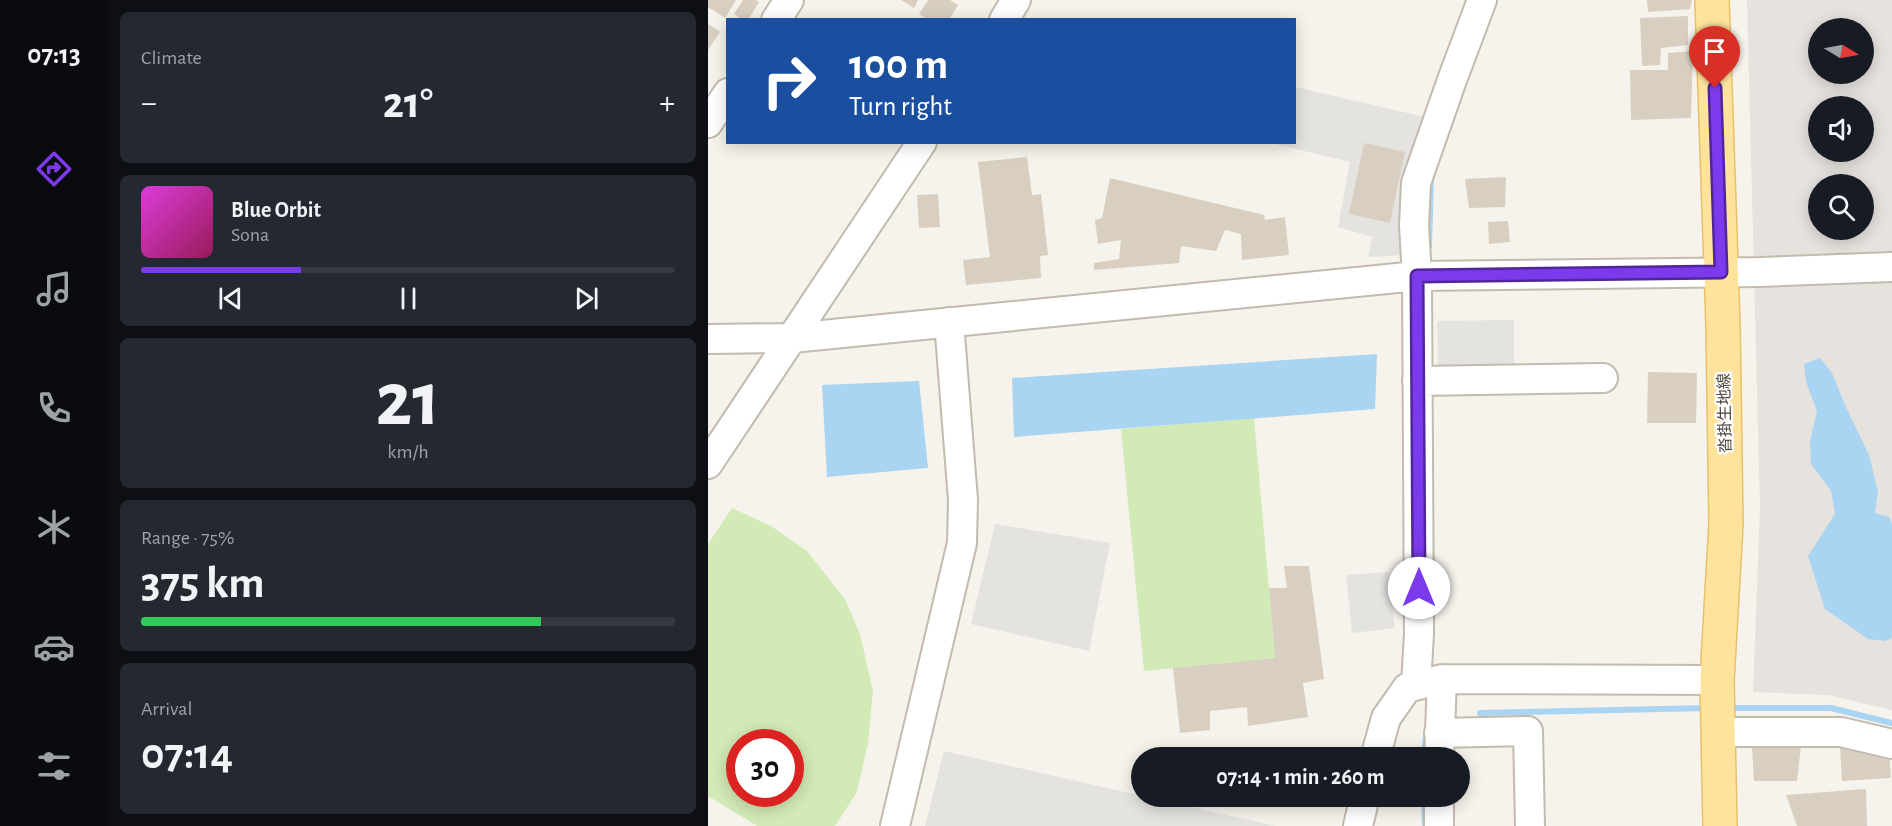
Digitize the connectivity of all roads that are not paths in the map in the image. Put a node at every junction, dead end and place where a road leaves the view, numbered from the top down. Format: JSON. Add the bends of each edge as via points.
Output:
{"nodes":[{"id":1,"x":789,"y":0,"type":"edge"},
{"id":2,"x":1482,"y":0,"type":"edge"},
{"id":3,"x":1712,"y":0,"type":"edge"},
{"id":4,"x":777,"y":18,"type":"edge"},
{"id":5,"x":726,"y":96,"type":"edge"},
{"id":6,"x":708,"y":123,"type":"edge"},
{"id":7,"x":921,"y":144,"type":"edge"},
{"id":8,"x":1892,"y":267,"type":"edge"},
{"id":9,"x":1721,"y":272,"type":"junction"},
{"id":10,"x":1417,"y":276,"type":"junction"},
{"id":11,"x":950,"y":322,"type":"junction"},
{"id":12,"x":792,"y":338,"type":"junction"},
{"id":13,"x":708,"y":339,"type":"edge"},
{"id":14,"x":1603,"y":378,"type":"dead end"},
{"id":15,"x":1418,"y":381,"type":"junction"},
{"id":16,"x":708,"y":464,"type":"edge"},
{"id":17,"x":1717,"y":680,"type":"junction"},
{"id":18,"x":1421,"y":684,"type":"junction"},
{"id":19,"x":1719,"y":732,"type":"junction"},
{"id":20,"x":1892,"y":744,"type":"edge"},
{"id":21,"x":1439,"y":745,"type":"edge"},
{"id":22,"x":1378,"y":747,"type":"edge"},
{"id":23,"x":1362,"y":807,"type":"edge"},
{"id":24,"x":1439,"y":807,"type":"edge"},
{"id":25,"x":895,"y":826,"type":"edge"},
{"id":26,"x":1358,"y":826,"type":"edge"},
{"id":27,"x":1439,"y":826,"type":"edge"},
{"id":28,"x":1530,"y":826,"type":"edge"},
{"id":29,"x":1720,"y":826,"type":"edge"}],
"edges":[{"from":1,"to":4,"type":"street"},
{"from":2,"to":10,"type":"street","via":[[1416,183]]},
{"from":3,"to":9,"type":"main road","name":"沓掛生地線"},
{"from":5,"to":6,"type":"street"},
{"from":7,"to":12,"type":"street"},
{"from":8,"to":9,"type":"street"},
{"from":9,"to":10,"type":"street"},
{"from":9,"to":17,"type":"main road","name":"沓掛生地線","via":[[1726,524]]},
{"from":10,"to":11,"type":"street"},
{"from":10,"to":15,"type":"street"},
{"from":11,"to":12,"type":"street"},
{"from":11,"to":25,"type":"street","via":[[963,500],[962,543]]},
{"from":12,"to":13,"type":"street"},
{"from":12,"to":16,"type":"street"},
{"from":14,"to":15,"type":"street"},
{"from":15,"to":18,"type":"street"},
{"from":17,"to":18,"type":"street"},
{"from":17,"to":19,"type":"main road","name":"沓掛生地線"},
{"from":18,"to":21,"type":"street"},
{"from":18,"to":22,"type":"street","via":[[1386,717]]},
{"from":19,"to":20,"type":"street","via":[[1841,732]]},
{"from":19,"to":29,"type":"main road","name":"沓掛生地線"},
{"from":21,"to":28,"type":"street","via":[[1528,731]]},
{"from":23,"to":26,"type":"street"},
{"from":24,"to":27,"type":"street"}]}
